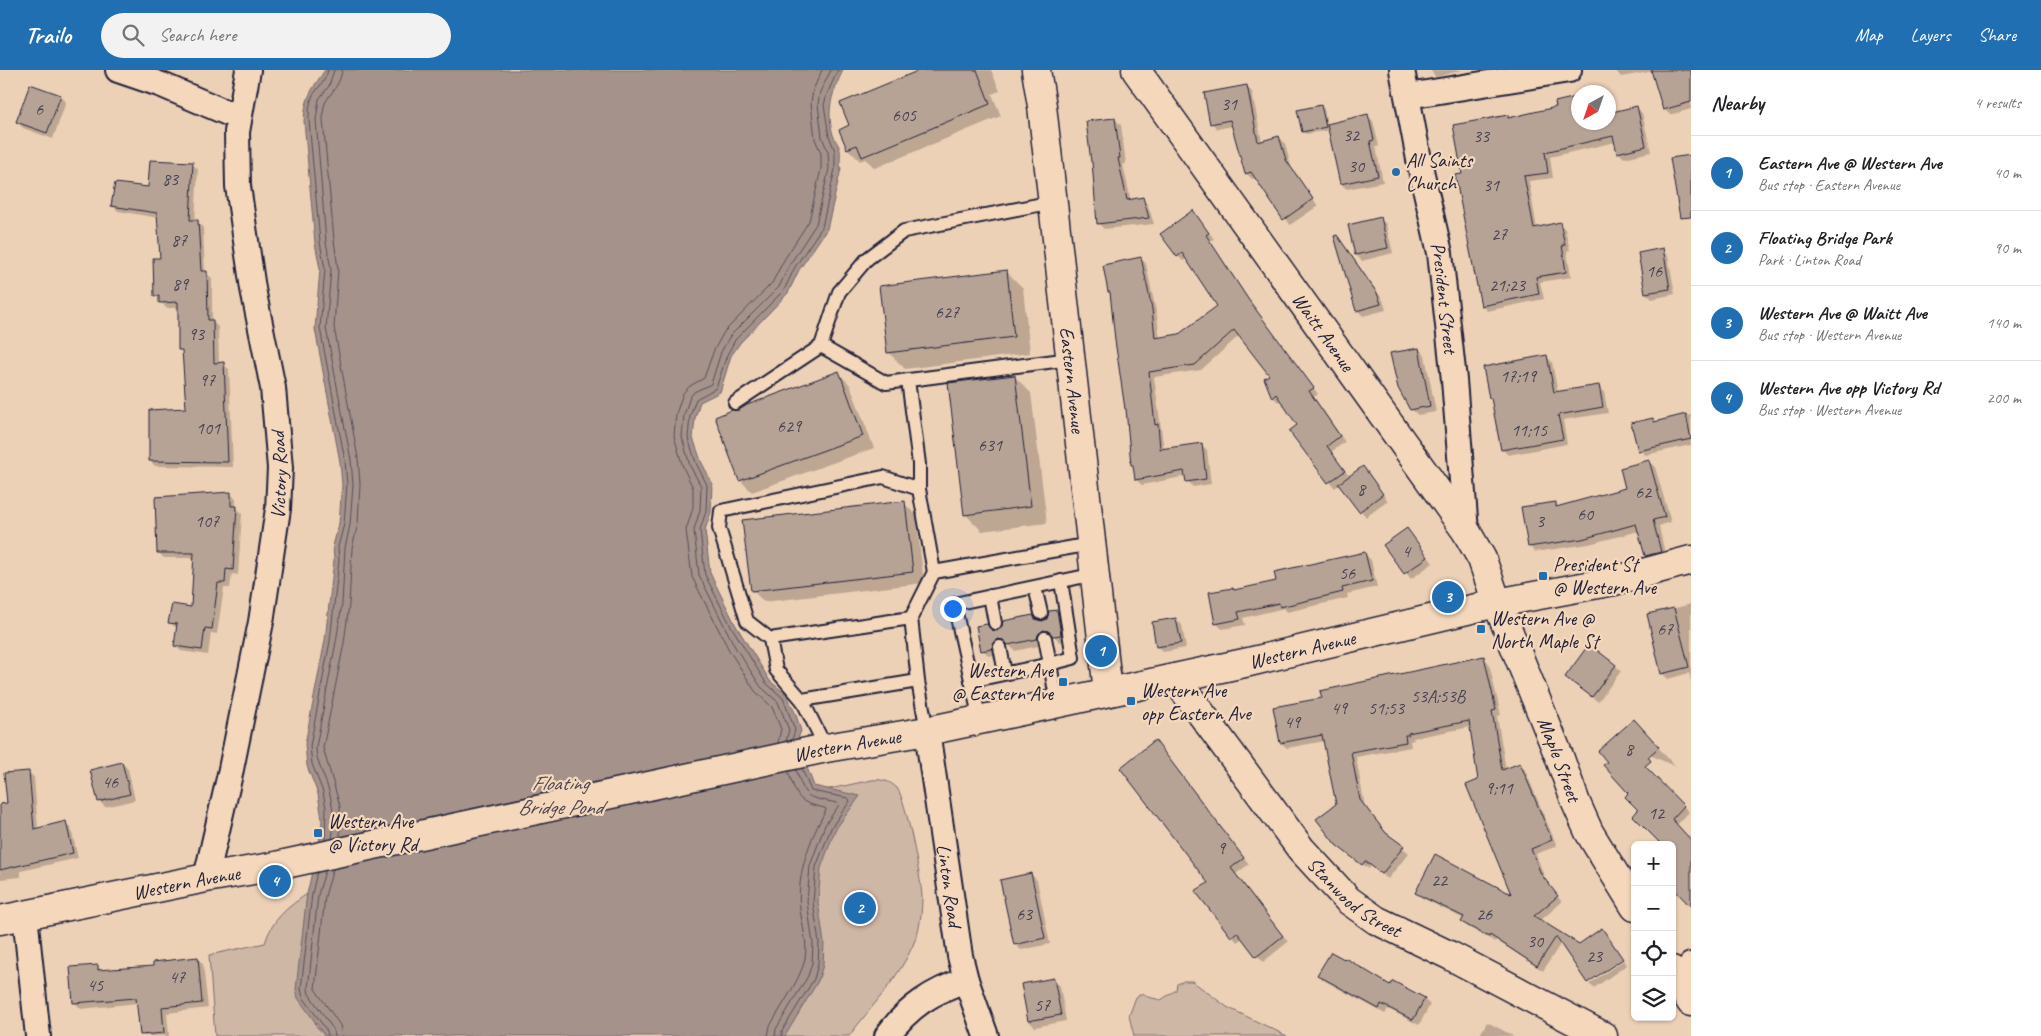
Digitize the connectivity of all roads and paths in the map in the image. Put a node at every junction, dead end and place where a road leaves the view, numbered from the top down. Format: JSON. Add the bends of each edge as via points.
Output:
{"nodes":[{"id":1,"x":118,"y":70,"type":"edge"},
{"id":2,"x":248,"y":70,"type":"edge"},
{"id":3,"x":1036,"y":70,"type":"edge"},
{"id":4,"x":1136,"y":70,"type":"edge"},
{"id":5,"x":1402,"y":70,"type":"edge"},
{"id":6,"x":1569,"y":70,"type":"edge"},
{"id":7,"x":1408,"y":96,"type":"junction"},
{"id":8,"x":239,"y":118,"type":"junction"},
{"id":9,"x":1053,"y":202,"type":"junction"},
{"id":10,"x":821,"y":346,"type":"junction"},
{"id":11,"x":1070,"y":359,"type":"junction"},
{"id":12,"x":908,"y":380,"type":"junction"},
{"id":13,"x":735,"y":403,"type":"dead end"},
{"id":14,"x":919,"y":489,"type":"junction"},
{"id":15,"x":1466,"y":531,"type":"junction"},
{"id":16,"x":1091,"y":544,"type":"junction"},
{"id":17,"x":1691,"y":560,"type":"edge"},
{"id":18,"x":934,"y":572,"type":"junction"},
{"id":19,"x":1094,"y":574,"type":"junction"},
{"id":20,"x":1061,"y":581,"type":"junction"},
{"id":21,"x":1035,"y":587,"type":"junction"},
{"id":22,"x":990,"y":596,"type":"junction"},
{"id":23,"x":1497,"y":603,"type":"junction"},
{"id":24,"x":1041,"y":613,"type":"dead end"},
{"id":25,"x":911,"y":618,"type":"junction"},
{"id":26,"x":994,"y":623,"type":"dead end"},
{"id":27,"x":1045,"y":638,"type":"dead end"},
{"id":28,"x":770,"y":639,"type":"junction"},
{"id":29,"x":1000,"y":647,"type":"dead end"},
{"id":30,"x":1050,"y":664,"type":"junction"},
{"id":31,"x":1005,"y":673,"type":"junction"},
{"id":32,"x":1175,"y":678,"type":"junction"},
{"id":33,"x":918,"y":681,"type":"junction"},
{"id":34,"x":971,"y":681,"type":"junction"},
{"id":35,"x":1108,"y":692,"type":"junction"},
{"id":36,"x":802,"y":700,"type":"junction"},
{"id":37,"x":1057,"y":703,"type":"junction"},
{"id":38,"x":980,"y":720,"type":"junction"},
{"id":39,"x":927,"y":731,"type":"junction"},
{"id":40,"x":820,"y":749,"type":"junction"},
{"id":41,"x":206,"y":878,"type":"junction"},
{"id":42,"x":1631,"y":900,"type":"edge"},
{"id":43,"x":13,"y":917,"type":"edge"},
{"id":44,"x":966,"y":980,"type":"junction"},
{"id":45,"x":38,"y":1036,"type":"edge"},
{"id":46,"x":887,"y":1036,"type":"edge"},
{"id":47,"x":986,"y":1036,"type":"edge"},
{"id":48,"x":1603,"y":1036,"type":"edge"}],
"edges":[{"from":1,"to":8,"type":"street"},
{"from":2,"to":8,"type":"street","name":"Victory Road"},
{"from":3,"to":9,"type":"main road","name":"Eastern Avenue"},
{"from":4,"to":15,"type":"main road","name":"Waitt Avenue"},
{"from":5,"to":7,"type":"street","name":"President Street"},
{"from":6,"to":7,"type":"street"},
{"from":7,"to":15,"type":"street","name":"President Street","via":[[1440,253]]},
{"from":8,"to":41,"type":"street","name":"Victory Road","via":[[236,159],[242,224],[273,388],[280,468],[278,509],[261,622]]},
{"from":9,"to":10,"type":"lane","via":[[904,231],[867,259],[839,292]]},
{"from":9,"to":11,"type":"main road","name":"Eastern Avenue"},
{"from":10,"to":12,"type":"lane","via":[[886,383]]},
{"from":10,"to":13,"type":"lane"},
{"from":11,"to":12,"type":"lane"},
{"from":11,"to":16,"type":"main road","name":"Eastern Avenue"},
{"from":12,"to":14,"type":"lane","via":[[919,464]]},
{"from":14,"to":18,"type":"lane"},
{"from":14,"to":28,"type":"lane","via":[[883,477],[722,511],[719,528],[747,621]]},
{"from":15,"to":23,"type":"main road","name":"Waitt Avenue","via":[[1482,559]]},
{"from":16,"to":18,"type":"lane"},
{"from":16,"to":19,"type":"main road","name":"Eastern Avenue"},
{"from":17,"to":23,"type":"main road","name":"Western Avenue","via":[[1614,581]]},
{"from":18,"to":25,"type":"lane"},
{"from":19,"to":20,"type":"lane"},
{"from":19,"to":35,"type":"main road","name":"Eastern Avenue"},
{"from":20,"to":21,"type":"lane"},
{"from":20,"to":30,"type":"lane","via":[[1074,658]]},
{"from":21,"to":22,"type":"lane"},
{"from":21,"to":24,"type":"lane"},
{"from":22,"to":26,"type":"lane"},
{"from":22,"to":34,"type":"lane","via":[[954,604]]},
{"from":23,"to":32,"type":"main road","name":"Western Avenue"},
{"from":23,"to":42,"type":"main road","name":"Maple Street","via":[[1589,832]]},
{"from":25,"to":28,"type":"lane"},
{"from":25,"to":33,"type":"lane"},
{"from":27,"to":30,"type":"lane"},
{"from":28,"to":36,"type":"lane","via":[[776,670]]},
{"from":29,"to":31,"type":"lane"},
{"from":30,"to":31,"type":"lane"},
{"from":30,"to":37,"type":"lane"},
{"from":31,"to":34,"type":"lane"},
{"from":32,"to":35,"type":"main road","name":"Western Avenue"},
{"from":32,"to":48,"type":"main road","name":"Stanwood Street","via":[[1300,849],[1348,900],[1376,920]]},
{"from":33,"to":36,"type":"lane"},
{"from":33,"to":39,"type":"lane"},
{"from":34,"to":38,"type":"lane"},
{"from":35,"to":37,"type":"main road","name":"Western Avenue"},
{"from":36,"to":40,"type":"lane"},
{"from":37,"to":38,"type":"main road","name":"Western Avenue"},
{"from":38,"to":39,"type":"main road","name":"Western Avenue"},
{"from":39,"to":40,"type":"main road","name":"Western Avenue"},
{"from":39,"to":44,"type":"street","name":"Linton Road"},
{"from":40,"to":41,"type":"main road","name":"Western Avenue","via":[[271,867]]},
{"from":41,"to":43,"type":"main road","name":"Western Avenue"},
{"from":43,"to":45,"type":"street"},
{"from":44,"to":46,"type":"street","via":[[939,990],[916,1005]]},
{"from":44,"to":47,"type":"street","name":"Linton Road"}]}
